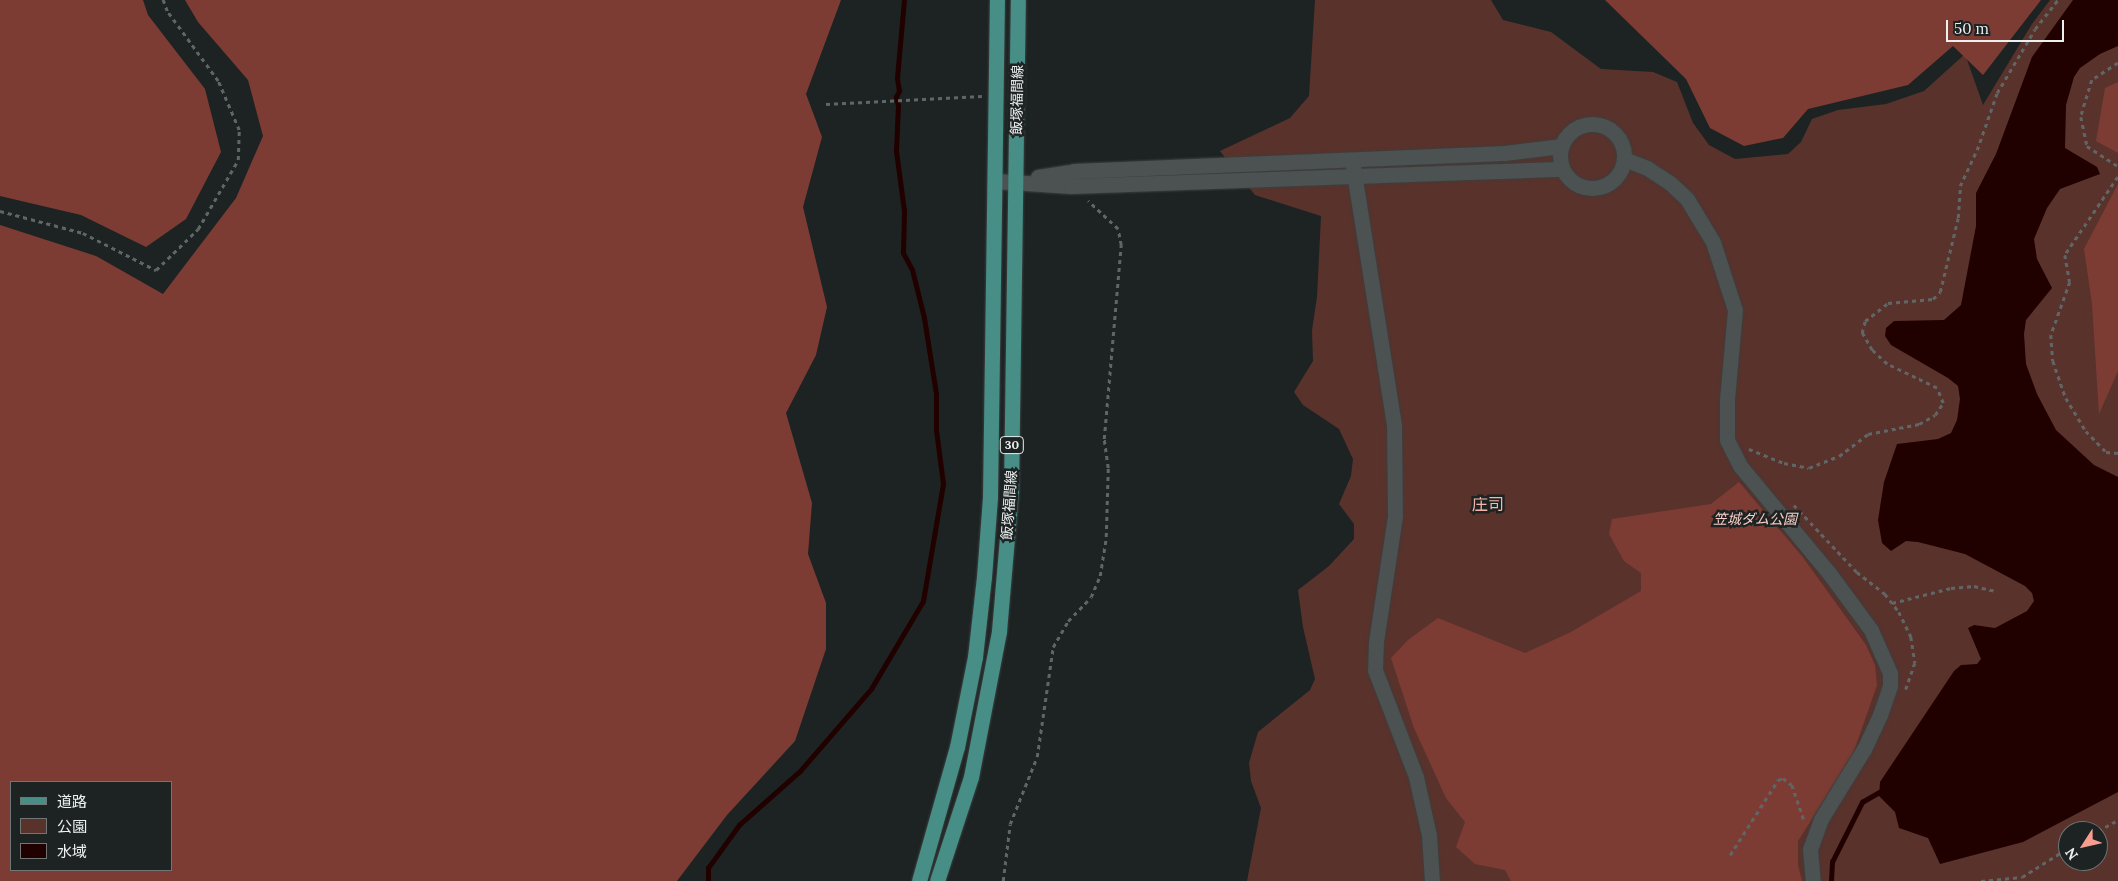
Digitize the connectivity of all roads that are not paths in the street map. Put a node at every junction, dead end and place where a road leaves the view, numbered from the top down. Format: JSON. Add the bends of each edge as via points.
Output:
{"nodes":[{"id":1,"x":997,"y":0,"type":"edge"},
{"id":2,"x":1018,"y":0,"type":"edge"},
{"id":3,"x":1562,"y":146,"type":"junction"},
{"id":4,"x":1624,"y":159,"type":"junction"},
{"id":5,"x":1352,"y":160,"type":"junction"},
{"id":6,"x":1563,"y":169,"type":"junction"},
{"id":7,"x":1355,"y":175,"type":"junction"},
{"id":8,"x":1016,"y":181,"type":"junction"},
{"id":9,"x":995,"y":182,"type":"junction"},
{"id":10,"x":919,"y":881,"type":"edge"},
{"id":11,"x":937,"y":881,"type":"edge"},
{"id":12,"x":1432,"y":881,"type":"edge"},
{"id":13,"x":1814,"y":881,"type":"edge"}],
"edges":[{"from":1,"to":9,"type":"main road","name":"飯塚福間線","number":"30"},
{"from":2,"to":8,"type":"main road","name":"飯塚福間線","number":"30"},
{"from":3,"to":4,"type":"street","via":[[1574,130],[1583,125],[1598,125],[1619,139]]},
{"from":3,"to":5,"type":"street","via":[[1504,153]]},
{"from":3,"to":6,"type":"street"},
{"from":4,"to":6,"type":"street","via":[[1622,168],[1611,182],[1595,188],[1578,185]]},
{"from":4,"to":13,"type":"street","via":[[1647,168],[1682,193],[1713,242],[1736,310],[1727,399],[1727,440],[1741,467],[1830,573],[1871,630],[1890,673],[1885,700],[1864,749],[1821,819],[1812,843]]},
{"from":5,"to":7,"type":"street"},
{"from":5,"to":8,"type":"street","via":[[1074,171]]},
{"from":6,"to":7,"type":"street"},
{"from":7,"to":8,"type":"street","via":[[1071,186]]},
{"from":7,"to":12,"type":"street","via":[[1394,425],[1395,516],[1376,642],[1375,670],[1416,777],[1429,835]]},
{"from":8,"to":9,"type":"street"},
{"from":8,"to":11,"type":"main road","name":"飯塚福間線","number":"30","via":[[1011,490],[999,631],[972,777]]},
{"from":9,"to":10,"type":"main road","name":"飯塚福間線","number":"30","via":[[990,497],[978,630],[957,747]]}]}
